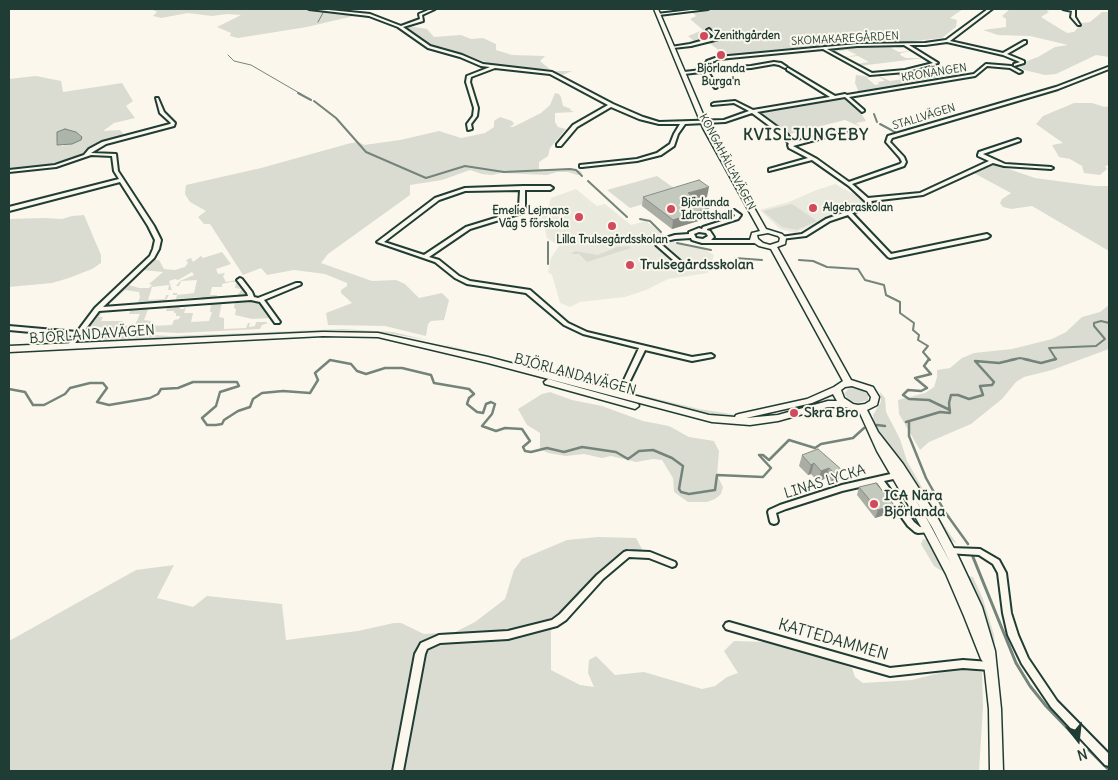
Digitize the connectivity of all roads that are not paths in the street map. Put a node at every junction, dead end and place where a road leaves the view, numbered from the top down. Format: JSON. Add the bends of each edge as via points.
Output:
{"nodes":[{"id":1,"x":311,"y":9,"type":"edge"},
{"id":2,"x":432,"y":9,"type":"edge"},
{"id":3,"x":706,"y":9,"type":"edge"},
{"id":4,"x":990,"y":9,"type":"edge"},
{"id":5,"x":1065,"y":9,"type":"edge"},
{"id":6,"x":1075,"y":9,"type":"edge"},
{"id":7,"x":658,"y":11,"type":"edge"},
{"id":8,"x":1079,"y":24,"type":"dead end"},
{"id":9,"x":401,"y":27,"type":"junction"},
{"id":10,"x":708,"y":30,"type":"dead end"},
{"id":11,"x":946,"y":41,"type":"junction"},
{"id":12,"x":1025,"y":42,"type":"dead end"},
{"id":13,"x":904,"y":44,"type":"junction"},
{"id":14,"x":673,"y":47,"type":"junction"},
{"id":15,"x":822,"y":48,"type":"junction"},
{"id":16,"x":1004,"y":54,"type":"junction"},
{"id":17,"x":744,"y":55,"type":"junction"},
{"id":18,"x":760,"y":65,"type":"junction"},
{"id":19,"x":1015,"y":65,"type":"dead end"},
{"id":20,"x":494,"y":66,"type":"junction"},
{"id":21,"x":1109,"y":68,"type":"edge"},
{"id":22,"x":704,"y":70,"type":"junction"},
{"id":23,"x":1020,"y":72,"type":"dead end"},
{"id":24,"x":684,"y":73,"type":"junction"},
{"id":25,"x":716,"y":87,"type":"dead end"},
{"id":26,"x":845,"y":95,"type":"junction"},
{"id":27,"x":833,"y":97,"type":"junction"},
{"id":28,"x":157,"y":98,"type":"dead end"},
{"id":29,"x":714,"y":104,"type":"dead end"},
{"id":30,"x":611,"y":105,"type":"junction"},
{"id":31,"x":752,"y":111,"type":"junction"},
{"id":32,"x":862,"y":111,"type":"dead end"},
{"id":33,"x":683,"y":123,"type":"junction"},
{"id":34,"x":705,"y":123,"type":"junction"},
{"id":35,"x":470,"y":129,"type":"dead end"},
{"id":36,"x":846,"y":130,"type":"dead end"},
{"id":37,"x":1018,"y":140,"type":"dead end"},
{"id":38,"x":792,"y":144,"type":"junction"},
{"id":39,"x":559,"y":145,"type":"dead end"},
{"id":40,"x":86,"y":155,"type":"junction"},
{"id":41,"x":811,"y":159,"type":"junction"},
{"id":42,"x":993,"y":161,"type":"junction"},
{"id":43,"x":582,"y":166,"type":"dead end"},
{"id":44,"x":1051,"y":168,"type":"dead end"},
{"id":45,"x":9,"y":170,"type":"edge"},
{"id":46,"x":771,"y":170,"type":"dead end"},
{"id":47,"x":122,"y":180,"type":"junction"},
{"id":48,"x":849,"y":185,"type":"junction"},
{"id":49,"x":523,"y":188,"type":"junction"},
{"id":50,"x":550,"y":188,"type":"dead end"},
{"id":51,"x":867,"y":200,"type":"junction"},
{"id":52,"x":9,"y":209,"type":"edge"},
{"id":53,"x":734,"y":212,"type":"dead end"},
{"id":54,"x":849,"y":213,"type":"junction"},
{"id":55,"x":704,"y":230,"type":"junction"},
{"id":56,"x":764,"y":231,"type":"junction"},
{"id":57,"x":691,"y":236,"type":"junction"},
{"id":58,"x":711,"y":236,"type":"junction"},
{"id":59,"x":987,"y":236,"type":"dead end"},
{"id":60,"x":783,"y":238,"type":"junction"},
{"id":61,"x":755,"y":239,"type":"junction"},
{"id":62,"x":702,"y":241,"type":"junction"},
{"id":63,"x":773,"y":246,"type":"junction"},
{"id":64,"x":425,"y":257,"type":"junction"},
{"id":65,"x":683,"y":266,"type":"dead end"},
{"id":66,"x":240,"y":280,"type":"dead end"},
{"id":67,"x":298,"y":284,"type":"dead end"},
{"id":68,"x":251,"y":298,"type":"junction"},
{"id":69,"x":259,"y":300,"type":"junction"},
{"id":70,"x":97,"y":308,"type":"junction"},
{"id":71,"x":277,"y":322,"type":"dead end"},
{"id":72,"x":9,"y":328,"type":"edge"},
{"id":73,"x":77,"y":334,"type":"junction"},
{"id":74,"x":643,"y":347,"type":"junction"},
{"id":75,"x":69,"y":348,"type":"junction"},
{"id":76,"x":9,"y":349,"type":"edge"},
{"id":77,"x":9,"y":354,"type":"edge"},
{"id":78,"x":711,"y":356,"type":"dead end"},
{"id":79,"x":848,"y":383,"type":"junction"},
{"id":80,"x":838,"y":389,"type":"junction"},
{"id":81,"x":618,"y":398,"type":"junction"},
{"id":82,"x":846,"y":404,"type":"junction"},
{"id":83,"x":862,"y":408,"type":"junction"},
{"id":84,"x":713,"y":419,"type":"junction"},
{"id":85,"x":900,"y":475,"type":"junction"},
{"id":86,"x":878,"y":479,"type":"junction"},
{"id":87,"x":774,"y":521,"type":"dead end"},
{"id":88,"x":933,"y":529,"type":"junction"},
{"id":89,"x":945,"y":551,"type":"junction"},
{"id":90,"x":672,"y":564,"type":"dead end"},
{"id":91,"x":728,"y":626,"type":"dead end"},
{"id":92,"x":990,"y":666,"type":"junction"},
{"id":93,"x":1109,"y":761,"type":"edge"},
{"id":94,"x":398,"y":771,"type":"edge"},
{"id":95,"x":997,"y":771,"type":"edge"}],
"edges":[{"from":1,"to":9,"type":"street","name":"KRONÄNGEN","via":[[364,14]]},
{"from":2,"to":9,"type":"street","via":[[420,15],[422,20]]},
{"from":3,"to":7,"type":"street"},
{"from":4,"to":11,"type":"street"},
{"from":5,"to":6,"type":"street"},
{"from":6,"to":8,"type":"street","via":[[1073,17]]},
{"from":7,"to":14,"type":"street","name":"KONGAHÄLLAVÄGEN"},
{"from":9,"to":20,"type":"street","name":"KRONÄNGEN","via":[[429,48]]},
{"from":10,"to":14,"type":"street","via":[[718,38]]},
{"from":11,"to":13,"type":"street","name":"SKOMAKAREGÅRDEN"},
{"from":11,"to":16,"type":"street","name":"SKOMAKAREGÅRDEN"},
{"from":12,"to":16,"type":"street"},
{"from":13,"to":15,"type":"street","name":"SKOMAKAREGÅRDEN"},
{"from":13,"to":15,"type":"street","via":[[936,63],[905,71],[871,74]]},
{"from":14,"to":24,"type":"street","name":"KONGAHÄLLAVÄGEN"},
{"from":15,"to":17,"type":"street","name":"SKOMAKAREGÅRDEN"},
{"from":16,"to":19,"type":"street","name":"SKOMAKAREGÅRDEN","via":[[1023,62]]},
{"from":17,"to":18,"type":"street","name":"SKOMAKAREGÅRDEN"},
{"from":17,"to":22,"type":"street","name":"SKOMAKAREGÅRDEN","via":[[711,59]]},
{"from":18,"to":22,"type":"street","name":"SKOMAKAREGÅRDEN"},
{"from":18,"to":27,"type":"street","name":"SKOMAKAREGÅRDEN","via":[[780,64]]},
{"from":20,"to":30,"type":"street","name":"KRONÄNGEN","via":[[551,74]]},
{"from":20,"to":35,"type":"street","via":[[469,76],[476,108]]},
{"from":21,"to":48,"type":"street","name":"STALLVÄGEN","via":[[1057,88],[890,138],[888,142],[902,158],[902,165]]},
{"from":22,"to":24,"type":"street","name":"SKOMAKAREGÅRDEN"},
{"from":22,"to":25,"type":"street"},
{"from":23,"to":26,"type":"street","name":"KRONÄNGEN","via":[[1011,67],[986,65],[975,75]]},
{"from":24,"to":34,"type":"street","name":"KONGAHÄLLAVÄGEN"},
{"from":26,"to":27,"type":"street","name":"KRONÄNGEN"},
{"from":26,"to":32,"type":"street"},
{"from":27,"to":31,"type":"street","name":"KRONÄNGEN"},
{"from":28,"to":40,"type":"street","via":[[162,113],[172,125],[104,143]]},
{"from":29,"to":31,"type":"street","via":[[735,102]]},
{"from":30,"to":33,"type":"street","name":"KRONÄNGEN","via":[[652,121]]},
{"from":30,"to":39,"type":"street","via":[[576,126]]},
{"from":31,"to":34,"type":"street","name":"KRONÄNGEN","via":[[725,122]]},
{"from":31,"to":38,"type":"street"},
{"from":33,"to":34,"type":"street","name":"KRONÄNGEN"},
{"from":33,"to":43,"type":"street","via":[[672,146],[665,151],[637,160]]},
{"from":34,"to":56,"type":"street","name":"KONGAHÄLLAVÄGEN"},
{"from":36,"to":38,"type":"street"},
{"from":37,"to":42,"type":"street","via":[[980,153]]},
{"from":38,"to":41,"type":"street"},
{"from":40,"to":45,"type":"street","via":[[56,166]]},
{"from":40,"to":47,"type":"street","via":[[114,155],[115,168]]},
{"from":41,"to":46,"type":"street"},
{"from":41,"to":48,"type":"street"},
{"from":42,"to":44,"type":"street","via":[[1011,166]]},
{"from":42,"to":51,"type":"street","via":[[918,195]]},
{"from":47,"to":52,"type":"street"},
{"from":47,"to":70,"type":"street","via":[[158,240],[152,257]]},
{"from":48,"to":51,"type":"street"},
{"from":49,"to":50,"type":"street"},
{"from":49,"to":64,"type":"street","via":[[520,212],[468,228]]},
{"from":49,"to":64,"type":"street","via":[[465,190],[437,199],[380,242]]},
{"from":51,"to":54,"type":"street","via":[[864,208]]},
{"from":53,"to":55,"type":"street","via":[[738,215],[736,218]]},
{"from":54,"to":59,"type":"street","via":[[890,256]]},
{"from":54,"to":60,"type":"street","via":[[828,220],[804,235]]},
{"from":55,"to":57,"type":"street","via":[[694,231]]},
{"from":55,"to":58,"type":"street"},
{"from":56,"to":60,"type":"street","via":[[774,232]]},
{"from":56,"to":61,"type":"street","via":[[757,232]]},
{"from":57,"to":62,"type":"street"},
{"from":57,"to":65,"type":"street","via":[[669,238],[659,245]]},
{"from":58,"to":61,"type":"street","via":[[728,240]]},
{"from":58,"to":62,"type":"street","via":[[709,240]]},
{"from":60,"to":63,"type":"street","via":[[783,243]]},
{"from":61,"to":62,"type":"street"},
{"from":61,"to":63,"type":"street"},
{"from":63,"to":79,"type":"street"},
{"from":64,"to":74,"type":"street","via":[[437,261],[469,283],[528,291],[574,329]]},
{"from":66,"to":68,"type":"street"},
{"from":67,"to":69,"type":"street"},
{"from":68,"to":69,"type":"street"},
{"from":68,"to":70,"type":"street"},
{"from":69,"to":71,"type":"street"},
{"from":70,"to":73,"type":"street"},
{"from":72,"to":73,"type":"street"},
{"from":73,"to":75,"type":"street"},
{"from":74,"to":78,"type":"street","via":[[692,359]]},
{"from":74,"to":81,"type":"street"},
{"from":75,"to":76,"type":"street","name":"BJÖRLANDAVÄGEN"},
{"from":75,"to":77,"type":"street","name":"BJÖRLANDAVÄGEN"},
{"from":75,"to":81,"type":"street","name":"BJÖRLANDAVÄGEN","via":[[350,333],[387,336]]},
{"from":79,"to":80,"type":"street"},
{"from":79,"to":83,"type":"street","via":[[863,385],[874,394],[874,403]]},
{"from":80,"to":82,"type":"street","via":[[838,398]]},
{"from":80,"to":84,"type":"street","name":"BJÖRLANDAVÄGEN","via":[[767,412]]},
{"from":81,"to":84,"type":"street","name":"BJÖRLANDAVÄGEN","via":[[667,413]]},
{"from":82,"to":83,"type":"street"},
{"from":82,"to":84,"type":"street","name":"BJÖRLANDAVÄGEN","via":[[828,404],[750,422]]},
{"from":83,"to":85,"type":"street","via":[[882,451]]},
{"from":85,"to":86,"type":"street","name":"LINAS LYCKA"},
{"from":85,"to":88,"type":"street"},
{"from":86,"to":87,"type":"street","name":"LINAS LYCKA","via":[[784,507],[772,512]]},
{"from":86,"to":88,"type":"street","via":[[911,524],[918,530]]},
{"from":88,"to":89,"type":"street"},
{"from":89,"to":92,"type":"street"},
{"from":89,"to":93,"type":"street","via":[[980,552],[996,562],[1002,573],[1013,634],[1026,661],[1054,704]]},
{"from":90,"to":94,"type":"street","via":[[650,555],[627,554],[554,623],[508,635],[439,639],[424,646]]},
{"from":91,"to":92,"type":"street","name":"KATTEDAMMEN","via":[[890,672],[963,664]]},
{"from":92,"to":95,"type":"street"}]}
